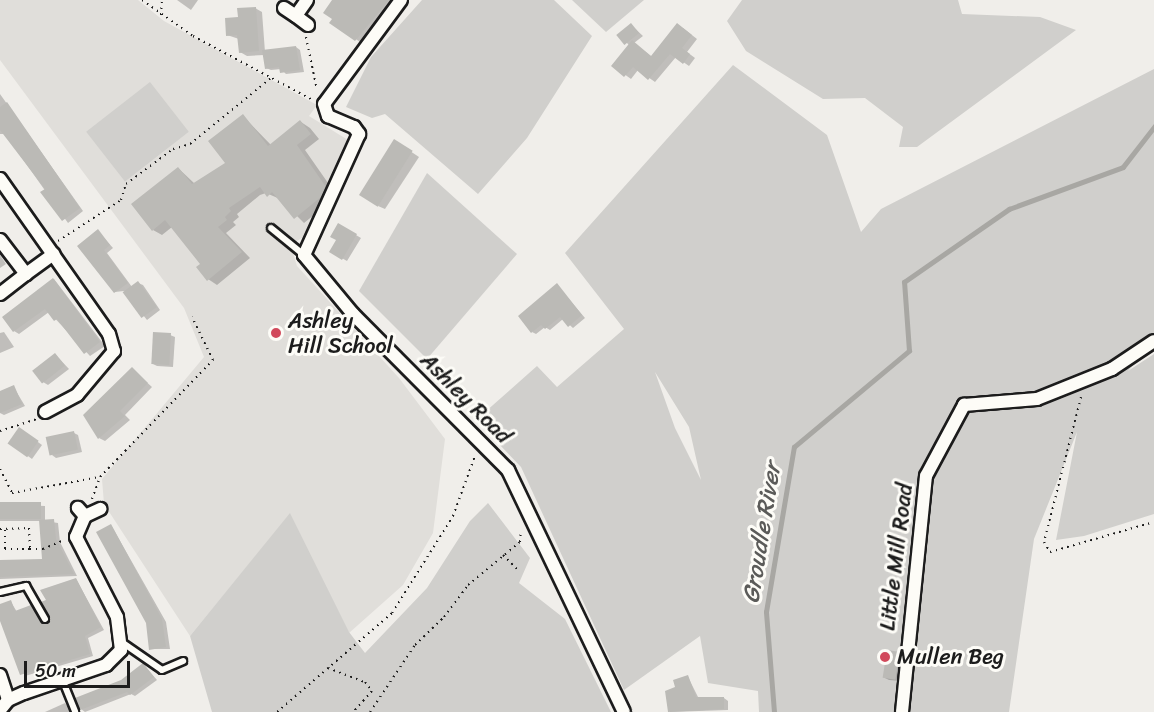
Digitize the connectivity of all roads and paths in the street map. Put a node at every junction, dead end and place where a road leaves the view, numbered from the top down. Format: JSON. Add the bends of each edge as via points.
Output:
{"nodes":[{"id":1,"x":142,"y":0,"type":"edge"},
{"id":2,"x":162,"y":0,"type":"edge"},
{"id":3,"x":307,"y":0,"type":"edge"},
{"id":4,"x":401,"y":0,"type":"edge"},
{"id":5,"x":284,"y":8,"type":"dead end"},
{"id":6,"x":161,"y":15,"type":"junction"},
{"id":7,"x":296,"y":16,"type":"junction"},
{"id":8,"x":308,"y":25,"type":"joint"},
{"id":9,"x":271,"y":78,"type":"junction"},
{"id":10,"x":0,"y":179,"type":"edge"},
{"id":11,"x":271,"y":228,"type":"dead end"},
{"id":12,"x":0,"y":240,"type":"edge"},
{"id":13,"x":51,"y":251,"type":"junction"},
{"id":14,"x":304,"y":255,"type":"junction"},
{"id":15,"x":26,"y":274,"type":"junction"},
{"id":16,"x":0,"y":294,"type":"edge"},
{"id":17,"x":192,"y":317,"type":"dead end"},
{"id":18,"x":1154,"y":340,"type":"edge"},
{"id":19,"x":1086,"y":379,"type":"junction"},
{"id":20,"x":45,"y":412,"type":"joint"},
{"id":21,"x":0,"y":431,"type":"edge"},
{"id":22,"x":480,"y":442,"type":"junction"},
{"id":23,"x":0,"y":469,"type":"edge"},
{"id":24,"x":100,"y":509,"type":"dead end"},
{"id":25,"x":535,"y":522,"type":"junction"},
{"id":26,"x":1154,"y":522,"type":"edge"},
{"id":27,"x":0,"y":529,"type":"edge"},
{"id":28,"x":5,"y":529,"type":"junction"},
{"id":29,"x":76,"y":537,"type":"junction"},
{"id":30,"x":0,"y":549,"type":"edge"},
{"id":31,"x":5,"y":549,"type":"junction"},
{"id":32,"x":30,"y":549,"type":"junction"},
{"id":33,"x":503,"y":555,"type":"junction"},
{"id":34,"x":518,"y":570,"type":"dead end"},
{"id":35,"x":0,"y":592,"type":"edge"},
{"id":36,"x":45,"y":619,"type":"dead end"},
{"id":37,"x":123,"y":643,"type":"junction"},
{"id":38,"x":183,"y":661,"type":"dead end"},
{"id":39,"x":328,"y":668,"type":"junction"},
{"id":40,"x":0,"y":675,"type":"edge"},
{"id":41,"x":62,"y":679,"type":"junction"},
{"id":42,"x":4,"y":705,"type":"edge"},
{"id":43,"x":75,"y":712,"type":"edge"},
{"id":44,"x":277,"y":712,"type":"edge"},
{"id":45,"x":353,"y":712,"type":"edge"},
{"id":46,"x":370,"y":712,"type":"edge"},
{"id":47,"x":624,"y":712,"type":"edge"},
{"id":48,"x":902,"y":712,"type":"edge"}],
"edges":[{"from":1,"to":6,"type":"path"},
{"from":2,"to":6,"type":"path"},
{"from":3,"to":7,"type":"street"},
{"from":4,"to":14,"type":"street","via":[[324,104],[328,116],[354,127],[359,134]]},
{"from":5,"to":7,"type":"street"},
{"from":6,"to":9,"type":"path"},
{"from":7,"to":8,"type":"street"},
{"from":8,"to":9,"type":"path","via":[[305,33],[319,104]]},
{"from":9,"to":13,"type":"path","via":[[190,144],[173,149],[126,184],[121,200]]},
{"from":10,"to":13,"type":"street"},
{"from":11,"to":14,"type":"lane"},
{"from":12,"to":15,"type":"street"},
{"from":13,"to":15,"type":"street"},
{"from":13,"to":20,"type":"street","via":[[109,334],[114,351],[78,395]]},
{"from":14,"to":22,"type":"street","name":"Ashley Road","via":[[354,314]]},
{"from":15,"to":16,"type":"street"},
{"from":17,"to":23,"type":"path","via":[[213,360],[100,477],[12,493]]},
{"from":18,"to":19,"type":"street","name":"Little Mill Road","via":[[1112,369]]},
{"from":19,"to":26,"type":"path","via":[[1044,542],[1050,552]]},
{"from":19,"to":48,"type":"street","name":"Little Mill Road","via":[[1037,399],[964,405],[926,476]]},
{"from":20,"to":21,"type":"path","via":[[38,419]]},
{"from":22,"to":25,"type":"street","name":"Ashley Road","via":[[508,470]]},
{"from":22,"to":39,"type":"path","via":[[453,516],[392,613]]},
{"from":24,"to":29,"type":"street","via":[[81,512]]},
{"from":25,"to":33,"type":"path","via":[[523,526],[522,540]]},
{"from":25,"to":47,"type":"street","name":"Ashley Road"},
{"from":27,"to":28,"type":"path"},
{"from":28,"to":31,"type":"path"},
{"from":28,"to":32,"type":"path","via":[[29,528]]},
{"from":29,"to":32,"type":"path","via":[[43,549]]},
{"from":29,"to":37,"type":"street","via":[[117,617]]},
{"from":30,"to":31,"type":"path"},
{"from":31,"to":32,"type":"path"},
{"from":33,"to":34,"type":"path"},
{"from":33,"to":46,"type":"path","via":[[468,585],[444,617],[415,645]]},
{"from":35,"to":36,"type":"lane","via":[[26,586]]},
{"from":37,"to":38,"type":"lane","via":[[162,670]]},
{"from":37,"to":41,"type":"street","via":[[106,665]]},
{"from":39,"to":44,"type":"path"},
{"from":39,"to":45,"type":"path","via":[[365,682],[372,691]]},
{"from":40,"to":42,"type":"street"},
{"from":41,"to":42,"type":"street"},
{"from":41,"to":43,"type":"lane"}]}
